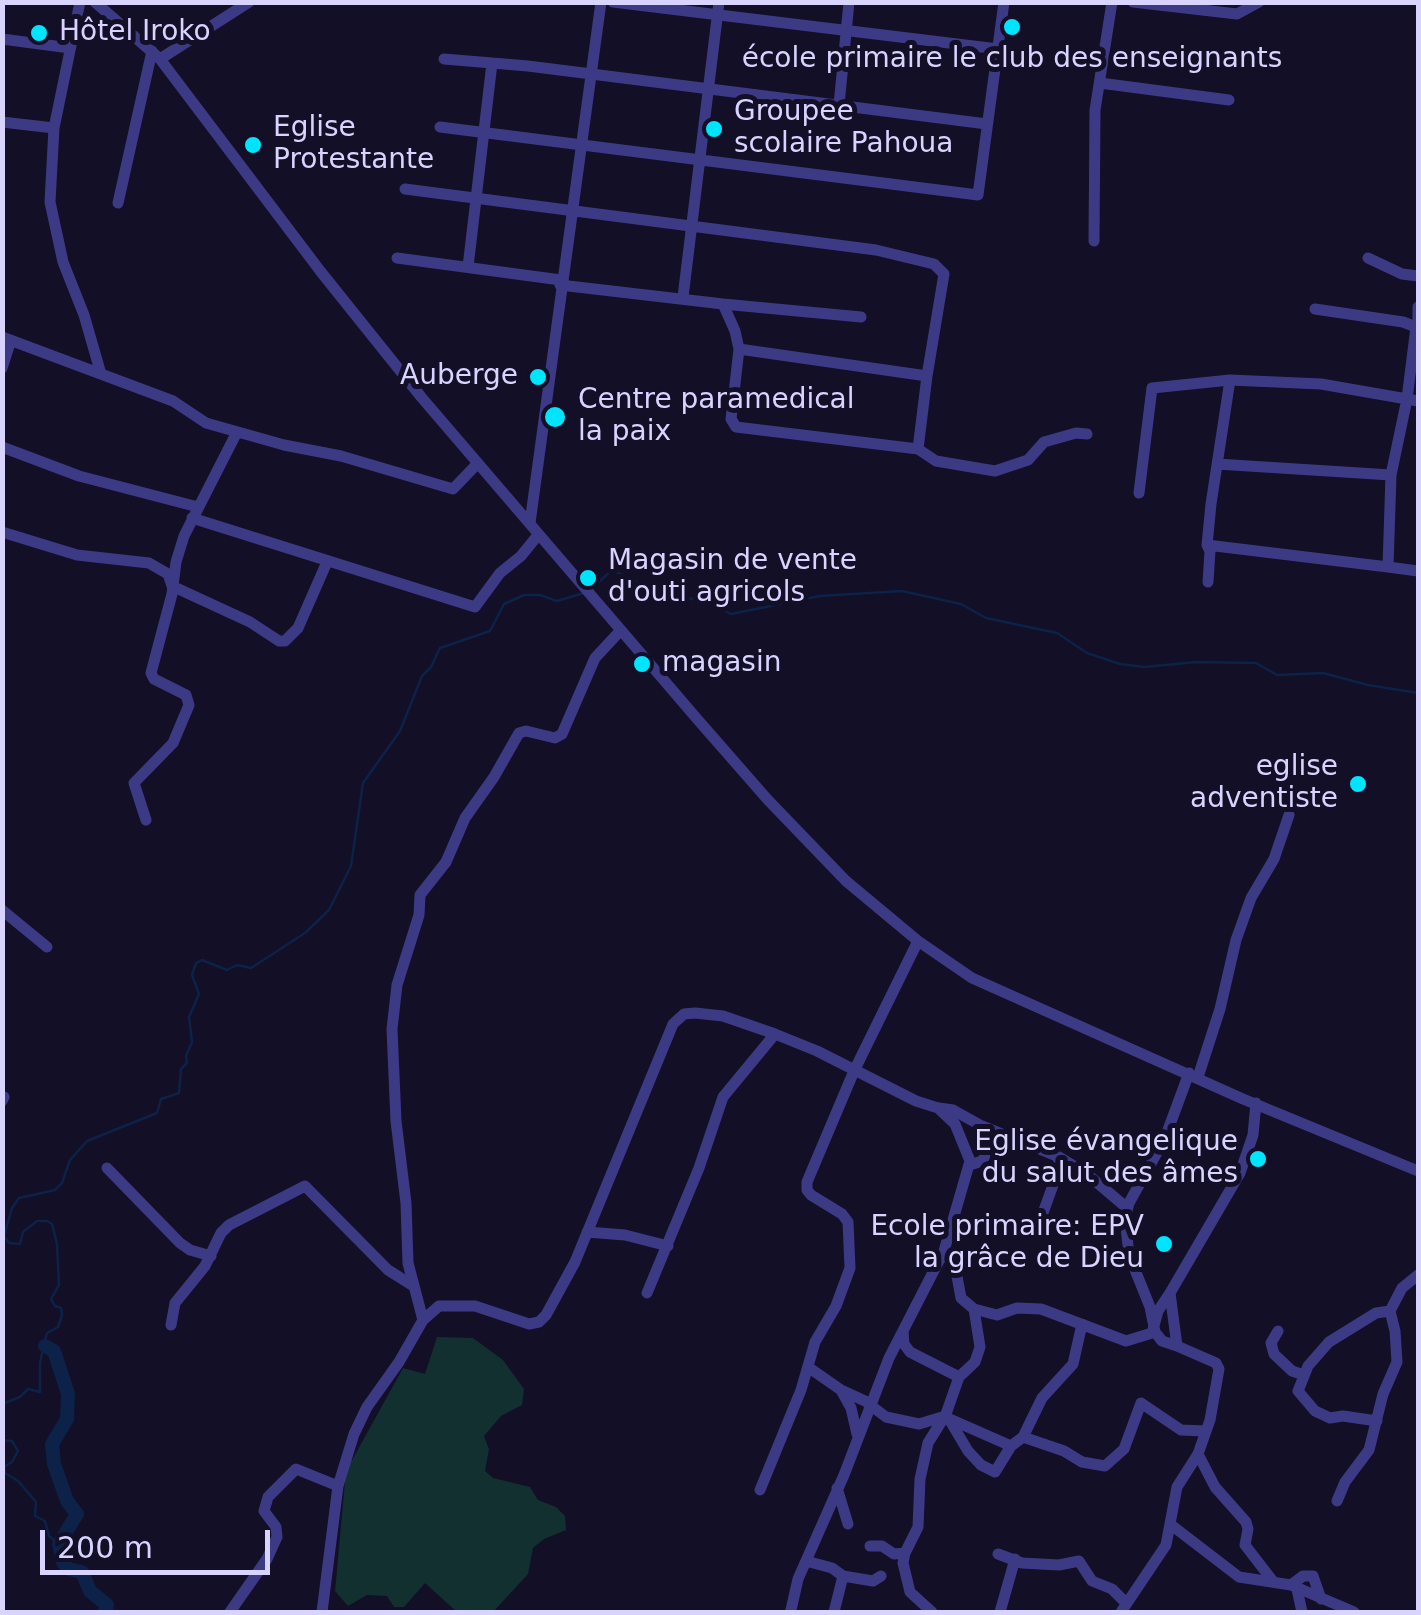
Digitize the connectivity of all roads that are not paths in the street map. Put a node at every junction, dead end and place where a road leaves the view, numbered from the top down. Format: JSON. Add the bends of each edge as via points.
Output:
{"nodes":[{"id":1,"x":80,"y":2,"type":"edge"},
{"id":2,"x":95,"y":2,"type":"edge"},
{"id":3,"x":249,"y":2,"type":"edge"},
{"id":4,"x":600,"y":2,"type":"edge"},
{"id":5,"x":613,"y":2,"type":"edge"},
{"id":6,"x":850,"y":2,"type":"edge"},
{"id":7,"x":1004,"y":2,"type":"edge"},
{"id":8,"x":1112,"y":2,"type":"edge"},
{"id":9,"x":1133,"y":2,"type":"edge"},
{"id":10,"x":1259,"y":2,"type":"edge"},
{"id":11,"x":718,"y":8,"type":"edge"},
{"id":12,"x":846,"y":30,"type":"junction"},
{"id":13,"x":2,"y":38,"type":"edge"},
{"id":14,"x":70,"y":48,"type":"junction"},
{"id":15,"x":998,"y":49,"type":"junction"},
{"id":16,"x":156,"y":55,"type":"junction"},
{"id":17,"x":444,"y":59,"type":"dead end"},
{"id":18,"x":492,"y":63,"type":"junction"},
{"id":19,"x":592,"y":74,"type":"junction"},
{"id":20,"x":1100,"y":83,"type":"junction"},
{"id":21,"x":708,"y":88,"type":"junction"},
{"id":22,"x":1229,"y":100,"type":"dead end"},
{"id":23,"x":839,"y":105,"type":"junction"},
{"id":24,"x":2,"y":122,"type":"edge"},
{"id":25,"x":987,"y":124,"type":"junction"},
{"id":26,"x":440,"y":127,"type":"dead end"},
{"id":27,"x":54,"y":128,"type":"junction"},
{"id":28,"x":486,"y":132,"type":"junction"},
{"id":29,"x":582,"y":145,"type":"junction"},
{"id":30,"x":698,"y":160,"type":"junction"},
{"id":31,"x":405,"y":189,"type":"dead end"},
{"id":32,"x":478,"y":200,"type":"junction"},
{"id":33,"x":118,"y":202,"type":"dead end"},
{"id":34,"x":572,"y":213,"type":"junction"},
{"id":35,"x":691,"y":226,"type":"junction"},
{"id":36,"x":1094,"y":241,"type":"dead end"},
{"id":37,"x":397,"y":258,"type":"dead end"},
{"id":38,"x":1368,"y":258,"type":"dead end"},
{"id":39,"x":468,"y":267,"type":"junction"},
{"id":40,"x":1418,"y":276,"type":"edge"},
{"id":41,"x":561,"y":283,"type":"junction"},
{"id":42,"x":682,"y":297,"type":"junction"},
{"id":43,"x":723,"y":304,"type":"junction"},
{"id":44,"x":1418,"y":307,"type":"edge"},
{"id":45,"x":1314,"y":310,"type":"dead end"},
{"id":46,"x":860,"y":317,"type":"dead end"},
{"id":47,"x":1418,"y":327,"type":"edge"},
{"id":48,"x":7,"y":339,"type":"edge"},
{"id":49,"x":739,"y":349,"type":"junction"},
{"id":50,"x":2,"y":368,"type":"edge"},
{"id":51,"x":100,"y":374,"type":"junction"},
{"id":52,"x":927,"y":376,"type":"junction"},
{"id":53,"x":1230,"y":380,"type":"junction"},
{"id":54,"x":1413,"y":400,"type":"edge"},
{"id":55,"x":237,"y":432,"type":"junction"},
{"id":56,"x":1087,"y":434,"type":"dead end"},
{"id":57,"x":2,"y":447,"type":"edge"},
{"id":58,"x":918,"y":449,"type":"junction"},
{"id":59,"x":478,"y":463,"type":"junction"},
{"id":60,"x":1217,"y":464,"type":"junction"},
{"id":61,"x":1391,"y":476,"type":"junction"},
{"id":62,"x":1139,"y":492,"type":"dead end"},
{"id":63,"x":195,"y":513,"type":"junction"},
{"id":64,"x":530,"y":522,"type":"junction"},
{"id":65,"x":2,"y":532,"type":"edge"},
{"id":66,"x":538,"y":535,"type":"junction"},
{"id":67,"x":1208,"y":545,"type":"junction"},
{"id":68,"x":327,"y":562,"type":"junction"},
{"id":69,"x":1388,"y":567,"type":"junction"},
{"id":70,"x":1418,"y":571,"type":"edge"},
{"id":71,"x":1208,"y":582,"type":"dead end"},
{"id":72,"x":172,"y":586,"type":"junction"},
{"id":73,"x":621,"y":630,"type":"junction"},
{"id":74,"x":1289,"y":815,"type":"dead end"},
{"id":75,"x":146,"y":820,"type":"dead end"},
{"id":76,"x":2,"y":910,"type":"edge"},
{"id":77,"x":918,"y":941,"type":"junction"},
{"id":78,"x":47,"y":947,"type":"dead end"},
{"id":79,"x":775,"y":1034,"type":"junction"},
{"id":80,"x":854,"y":1072,"type":"junction"},
{"id":81,"x":1194,"y":1075,"type":"junction"},
{"id":82,"x":1256,"y":1103,"type":"junction"},
{"id":83,"x":958,"y":1119,"type":"junction"},
{"id":84,"x":985,"y":1127,"type":"junction"},
{"id":85,"x":1059,"y":1157,"type":"junction"},
{"id":86,"x":970,"y":1165,"type":"junction"},
{"id":87,"x":107,"y":1168,"type":"dead end"},
{"id":88,"x":1418,"y":1172,"type":"edge"},
{"id":89,"x":1127,"y":1208,"type":"junction"},
{"id":90,"x":1043,"y":1213,"type":"dead end"},
{"id":91,"x":587,"y":1232,"type":"junction"},
{"id":92,"x":668,"y":1246,"type":"junction"},
{"id":93,"x":944,"y":1251,"type":"junction"},
{"id":94,"x":212,"y":1256,"type":"junction"},
{"id":95,"x":1418,"y":1275,"type":"edge"},
{"id":96,"x":412,"y":1285,"type":"junction"},
{"id":97,"x":648,"y":1293,"type":"dead end"},
{"id":98,"x":1170,"y":1293,"type":"junction"},
{"id":99,"x":974,"y":1309,"type":"junction"},
{"id":100,"x":1390,"y":1312,"type":"junction"},
{"id":101,"x":1174,"y":1314,"type":"junction"},
{"id":102,"x":1156,"y":1318,"type":"junction"},
{"id":103,"x":422,"y":1320,"type":"junction"},
{"id":104,"x":1082,"y":1324,"type":"junction"},
{"id":105,"x":171,"y":1325,"type":"dead end"},
{"id":106,"x":1278,"y":1330,"type":"dead end"},
{"id":107,"x":903,"y":1332,"type":"junction"},
{"id":108,"x":1178,"y":1346,"type":"junction"},
{"id":109,"x":808,"y":1367,"type":"junction"},
{"id":110,"x":1304,"y":1375,"type":"junction"},
{"id":111,"x":960,"y":1377,"type":"junction"},
{"id":112,"x":841,"y":1390,"type":"junction"},
{"id":113,"x":872,"y":1406,"type":"junction"},
{"id":114,"x":948,"y":1416,"type":"junction"},
{"id":115,"x":1377,"y":1422,"type":"junction"},
{"id":116,"x":1206,"y":1430,"type":"junction"},
{"id":117,"x":1023,"y":1437,"type":"junction"},
{"id":118,"x":858,"y":1438,"type":"junction"},
{"id":119,"x":1011,"y":1446,"type":"junction"},
{"id":120,"x":1198,"y":1454,"type":"junction"},
{"id":121,"x":338,"y":1486,"type":"junction"},
{"id":122,"x":837,"y":1488,"type":"junction"},
{"id":123,"x":760,"y":1490,"type":"dead end"},
{"id":124,"x":1337,"y":1502,"type":"dead end"},
{"id":125,"x":848,"y":1524,"type":"dead end"},
{"id":126,"x":1170,"y":1524,"type":"junction"},
{"id":127,"x":870,"y":1546,"type":"dead end"},
{"id":128,"x":904,"y":1553,"type":"junction"},
{"id":129,"x":998,"y":1554,"type":"dead end"},
{"id":130,"x":1015,"y":1559,"type":"junction"},
{"id":131,"x":806,"y":1561,"type":"junction"},
{"id":132,"x":843,"y":1576,"type":"junction"},
{"id":133,"x":881,"y":1576,"type":"dead end"},
{"id":134,"x":1272,"y":1580,"type":"junction"},
{"id":135,"x":1294,"y":1588,"type":"junction"},
{"id":136,"x":1123,"y":1607,"type":"edge"},
{"id":137,"x":790,"y":1610,"type":"edge"},
{"id":138,"x":230,"y":1612,"type":"edge"},
{"id":139,"x":322,"y":1612,"type":"edge"},
{"id":140,"x":834,"y":1612,"type":"edge"},
{"id":141,"x":932,"y":1612,"type":"edge"},
{"id":142,"x":1000,"y":1612,"type":"edge"},
{"id":143,"x":1302,"y":1612,"type":"edge"},
{"id":144,"x":1354,"y":1612,"type":"edge"}],
"edges":[{"from":1,"to":14,"type":"street"},
{"from":2,"to":16,"type":"street"},
{"from":3,"to":16,"type":"street"},
{"from":4,"to":19,"type":"street"},
{"from":5,"to":11,"type":"street"},
{"from":6,"to":12,"type":"street"},
{"from":7,"to":15,"type":"street"},
{"from":8,"to":20,"type":"street"},
{"from":9,"to":10,"type":"street","via":[[1237,14]]},
{"from":11,"to":12,"type":"street"},
{"from":11,"to":21,"type":"street"},
{"from":12,"to":15,"type":"street"},
{"from":12,"to":23,"type":"street"},
{"from":13,"to":14,"type":"street"},
{"from":14,"to":27,"type":"street"},
{"from":15,"to":25,"type":"street"},
{"from":16,"to":33,"type":"street"},
{"from":16,"to":59,"type":"street"},
{"from":17,"to":18,"type":"street"},
{"from":18,"to":19,"type":"street"},
{"from":18,"to":28,"type":"street"},
{"from":19,"to":21,"type":"street"},
{"from":19,"to":29,"type":"street"},
{"from":20,"to":22,"type":"street"},
{"from":20,"to":36,"type":"street"},
{"from":21,"to":23,"type":"street"},
{"from":21,"to":30,"type":"street"},
{"from":23,"to":25,"type":"street"},
{"from":24,"to":27,"type":"street"},
{"from":25,"to":30,"type":"street","via":[[978,195]]},
{"from":26,"to":28,"type":"street"},
{"from":27,"to":51,"type":"street","via":[[51,218]]},
{"from":28,"to":29,"type":"street"},
{"from":28,"to":32,"type":"street"},
{"from":29,"to":30,"type":"street"},
{"from":29,"to":34,"type":"street"},
{"from":30,"to":35,"type":"street"},
{"from":31,"to":32,"type":"street"},
{"from":32,"to":34,"type":"street"},
{"from":32,"to":39,"type":"street"},
{"from":34,"to":35,"type":"street"},
{"from":34,"to":41,"type":"street"},
{"from":35,"to":42,"type":"street"},
{"from":35,"to":52,"type":"street","via":[[876,250],[939,267],[944,274]]},
{"from":37,"to":39,"type":"street"},
{"from":38,"to":40,"type":"street"},
{"from":39,"to":41,"type":"street"},
{"from":41,"to":42,"type":"street"},
{"from":41,"to":64,"type":"street"},
{"from":42,"to":43,"type":"street"},
{"from":43,"to":46,"type":"street"},
{"from":43,"to":49,"type":"street"},
{"from":44,"to":47,"type":"street"},
{"from":45,"to":47,"type":"street"},
{"from":47,"to":54,"type":"street"},
{"from":48,"to":50,"type":"street"},
{"from":48,"to":51,"type":"street"},
{"from":49,"to":52,"type":"street"},
{"from":49,"to":58,"type":"street","via":[[731,419],[736,427]]},
{"from":51,"to":55,"type":"street"},
{"from":52,"to":58,"type":"street"},
{"from":53,"to":54,"type":"street","via":[[1321,384]]},
{"from":53,"to":60,"type":"street"},
{"from":53,"to":62,"type":"street","via":[[1152,388]]},
{"from":54,"to":61,"type":"street"},
{"from":55,"to":59,"type":"street","via":[[450,488]]},
{"from":55,"to":63,"type":"street"},
{"from":56,"to":58,"type":"street","via":[[1044,442],[1028,460],[995,470],[936,461]]},
{"from":57,"to":63,"type":"street"},
{"from":59,"to":64,"type":"street"},
{"from":60,"to":61,"type":"street"},
{"from":60,"to":67,"type":"street"},
{"from":61,"to":69,"type":"street"},
{"from":63,"to":68,"type":"street"},
{"from":63,"to":72,"type":"street"},
{"from":64,"to":66,"type":"street"},
{"from":65,"to":72,"type":"street","via":[[77,555],[149,563],[168,574]]},
{"from":66,"to":68,"type":"street","via":[[475,607]]},
{"from":66,"to":73,"type":"street"},
{"from":67,"to":69,"type":"street"},
{"from":67,"to":71,"type":"street"},
{"from":68,"to":72,"type":"street","via":[[306,614],[284,641]]},
{"from":69,"to":70,"type":"street"},
{"from":72,"to":75,"type":"street","via":[[151,674],[186,695],[189,706],[173,742],[134,783]]},
{"from":73,"to":77,"type":"street","via":[[768,800],[846,881]]},
{"from":73,"to":96,"type":"street","via":[[594,658],[562,734],[519,733],[420,895],[392,1029]]},
{"from":74,"to":81,"type":"street","via":[[1274,860],[1251,898]]},
{"from":76,"to":78,"type":"street"},
{"from":77,"to":80,"type":"street"},
{"from":77,"to":81,"type":"street","via":[[972,978]]},
{"from":79,"to":80,"type":"street"},
{"from":79,"to":91,"type":"street","via":[[695,1013],[673,1024]]},
{"from":79,"to":92,"type":"street","via":[[723,1097]]},
{"from":80,"to":83,"type":"street"},
{"from":80,"to":109,"type":"street","via":[[807,1182],[811,1196],[848,1222],[852,1252],[843,1290]]},
{"from":81,"to":82,"type":"street"},
{"from":81,"to":89,"type":"street"},
{"from":82,"to":88,"type":"street"},
{"from":82,"to":98,"type":"street","via":[[1240,1173]]},
{"from":83,"to":84,"type":"street"},
{"from":83,"to":86,"type":"street"},
{"from":84,"to":85,"type":"street"},
{"from":84,"to":86,"type":"street","via":[[985,1156]]},
{"from":85,"to":89,"type":"street"},
{"from":85,"to":90,"type":"street"},
{"from":86,"to":93,"type":"street"},
{"from":87,"to":94,"type":"street","via":[[180,1243]]},
{"from":89,"to":102,"type":"street","via":[[1129,1255]]},
{"from":91,"to":92,"type":"street"},
{"from":91,"to":103,"type":"street","via":[[539,1322],[459,1304],[439,1306]]},
{"from":92,"to":97,"type":"street"},
{"from":93,"to":99,"type":"street","via":[[961,1298]]},
{"from":93,"to":107,"type":"street"},
{"from":94,"to":96,"type":"street","via":[[230,1225],[307,1186],[388,1270]]},
{"from":94,"to":105,"type":"street","via":[[175,1302]]},
{"from":95,"to":100,"type":"street"},
{"from":96,"to":103,"type":"street"},
{"from":98,"to":101,"type":"street"},
{"from":98,"to":102,"type":"street"},
{"from":99,"to":104,"type":"street","via":[[997,1315],[1028,1306]]},
{"from":99,"to":111,"type":"street","via":[[980,1347]]},
{"from":100,"to":110,"type":"street","via":[[1346,1329],[1318,1352]]},
{"from":100,"to":115,"type":"street","via":[[1398,1352]]},
{"from":101,"to":102,"type":"street"},
{"from":101,"to":108,"type":"street"},
{"from":102,"to":104,"type":"street","via":[[1148,1336],[1126,1341]]},
{"from":102,"to":108,"type":"street","via":[[1158,1337]]},
{"from":103,"to":121,"type":"street","via":[[360,1421]]},
{"from":104,"to":117,"type":"street","via":[[1073,1364],[1037,1405]]},
{"from":106,"to":110,"type":"street","via":[[1274,1354]]},
{"from":107,"to":111,"type":"street","via":[[910,1352]]},
{"from":107,"to":113,"type":"street"},
{"from":108,"to":116,"type":"street","via":[[1219,1369]]},
{"from":109,"to":112,"type":"street"},
{"from":109,"to":123,"type":"street"},
{"from":110,"to":115,"type":"street","via":[[1298,1391],[1315,1411],[1334,1420]]},
{"from":111,"to":114,"type":"street"},
{"from":112,"to":113,"type":"street"},
{"from":112,"to":118,"type":"street"},
{"from":113,"to":114,"type":"street","via":[[886,1417],[919,1424]]},
{"from":113,"to":118,"type":"street"},
{"from":114,"to":119,"type":"street"},
{"from":114,"to":119,"type":"street","via":[[968,1452],[995,1472]]},
{"from":114,"to":128,"type":"street","via":[[928,1443],[918,1526]]},
{"from":115,"to":124,"type":"street","via":[[1369,1450]]},
{"from":116,"to":117,"type":"street","via":[[1181,1430],[1141,1403],[1124,1449],[1106,1466]]},
{"from":116,"to":120,"type":"street"},
{"from":117,"to":119,"type":"street"},
{"from":118,"to":122,"type":"street"},
{"from":120,"to":126,"type":"street","via":[[1181,1476]]},
{"from":120,"to":134,"type":"street","via":[[1246,1522],[1245,1545]]},
{"from":121,"to":138,"type":"street","via":[[296,1468],[268,1497],[264,1511],[278,1537]]},
{"from":121,"to":139,"type":"street"},
{"from":122,"to":125,"type":"street"},
{"from":122,"to":131,"type":"street"},
{"from":126,"to":134,"type":"street","via":[[1231,1573]]},
{"from":126,"to":136,"type":"street","via":[[1163,1552]]},
{"from":127,"to":128,"type":"street"},
{"from":128,"to":141,"type":"street","via":[[910,1592]]},
{"from":129,"to":130,"type":"street"},
{"from":130,"to":136,"type":"street","via":[[1079,1561]]},
{"from":130,"to":142,"type":"street"},
{"from":131,"to":132,"type":"street"},
{"from":131,"to":137,"type":"street"},
{"from":132,"to":133,"type":"street"},
{"from":132,"to":140,"type":"street"},
{"from":134,"to":135,"type":"street"},
{"from":135,"to":143,"type":"street"},
{"from":135,"to":144,"type":"street"}]}
